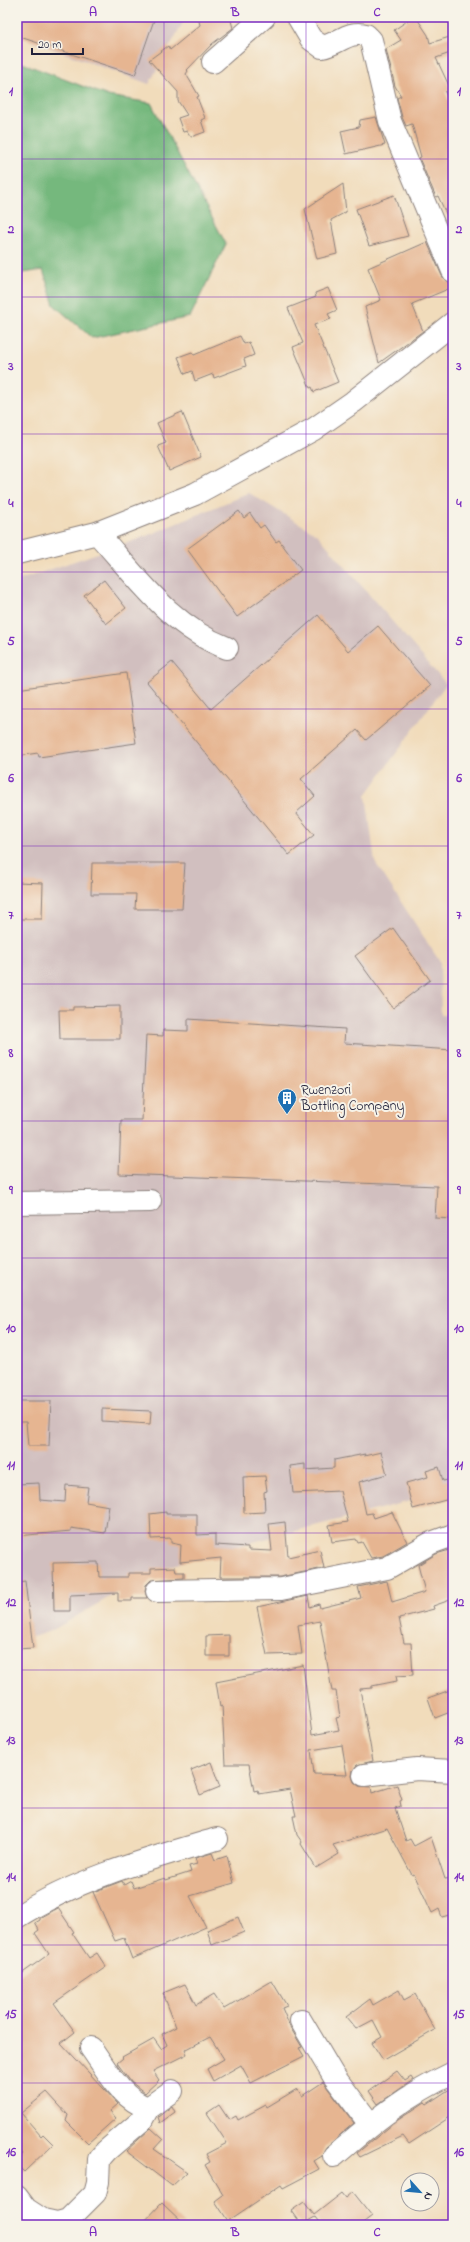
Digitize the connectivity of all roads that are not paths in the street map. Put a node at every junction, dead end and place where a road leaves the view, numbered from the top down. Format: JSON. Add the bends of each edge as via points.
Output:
{"nodes":[{"id":1,"x":264,"y":17,"type":"edge"},
{"id":2,"x":298,"y":17,"type":"edge"},
{"id":3,"x":213,"y":62,"type":"dead end"},
{"id":4,"x":453,"y":271,"type":"edge"},
{"id":5,"x":453,"y":323,"type":"edge"},
{"id":6,"x":97,"y":533,"type":"junction"},
{"id":7,"x":17,"y":553,"type":"edge"},
{"id":8,"x":227,"y":648,"type":"dead end"},
{"id":9,"x":150,"y":1201,"type":"dead end"},
{"id":10,"x":17,"y":1202,"type":"edge"},
{"id":11,"x":453,"y":1535,"type":"edge"},
{"id":12,"x":157,"y":1591,"type":"dead end"},
{"id":13,"x":453,"y":1771,"type":"edge"},
{"id":14,"x":364,"y":1775,"type":"dead end"},
{"id":15,"x":217,"y":1839,"type":"dead end"},
{"id":16,"x":17,"y":1917,"type":"edge"},
{"id":17,"x":301,"y":2021,"type":"dead end"},
{"id":18,"x":91,"y":2048,"type":"dead end"},
{"id":19,"x":453,"y":2073,"type":"edge"},
{"id":20,"x":172,"y":2091,"type":"dead end"},
{"id":21,"x":148,"y":2108,"type":"junction"},
{"id":22,"x":370,"y":2124,"type":"junction"},
{"id":23,"x":334,"y":2156,"type":"dead end"},
{"id":24,"x":17,"y":2197,"type":"edge"},
{"id":25,"x":81,"y":2219,"type":"edge"}],
"edges":[{"from":1,"to":3,"type":"street"},
{"from":2,"to":4,"type":"street","via":[[311,39],[322,47],[352,33],[366,34],[371,40],[390,121]]},
{"from":5,"to":6,"type":"street","via":[[353,402],[314,429],[195,494]]},
{"from":6,"to":7,"type":"street"},
{"from":6,"to":8,"type":"street","via":[[173,616],[208,641]]},
{"from":9,"to":10,"type":"street"},
{"from":11,"to":12,"type":"street","via":[[431,1543],[387,1568],[281,1589]]},
{"from":13,"to":14,"type":"street","via":[[417,1769]]},
{"from":15,"to":16,"type":"street","via":[[120,1868],[42,1901]]},
{"from":17,"to":22,"type":"street","via":[[333,2075]]},
{"from":18,"to":21,"type":"street","via":[[124,2094],[137,2104]]},
{"from":19,"to":22,"type":"street","via":[[422,2087]]},
{"from":20,"to":21,"type":"street"},
{"from":21,"to":25,"type":"street","via":[[141,2120],[99,2159],[95,2193]]},
{"from":22,"to":23,"type":"street"},
{"from":24,"to":25,"type":"street","via":[[26,2209],[43,2220],[58,2223]]}]}
